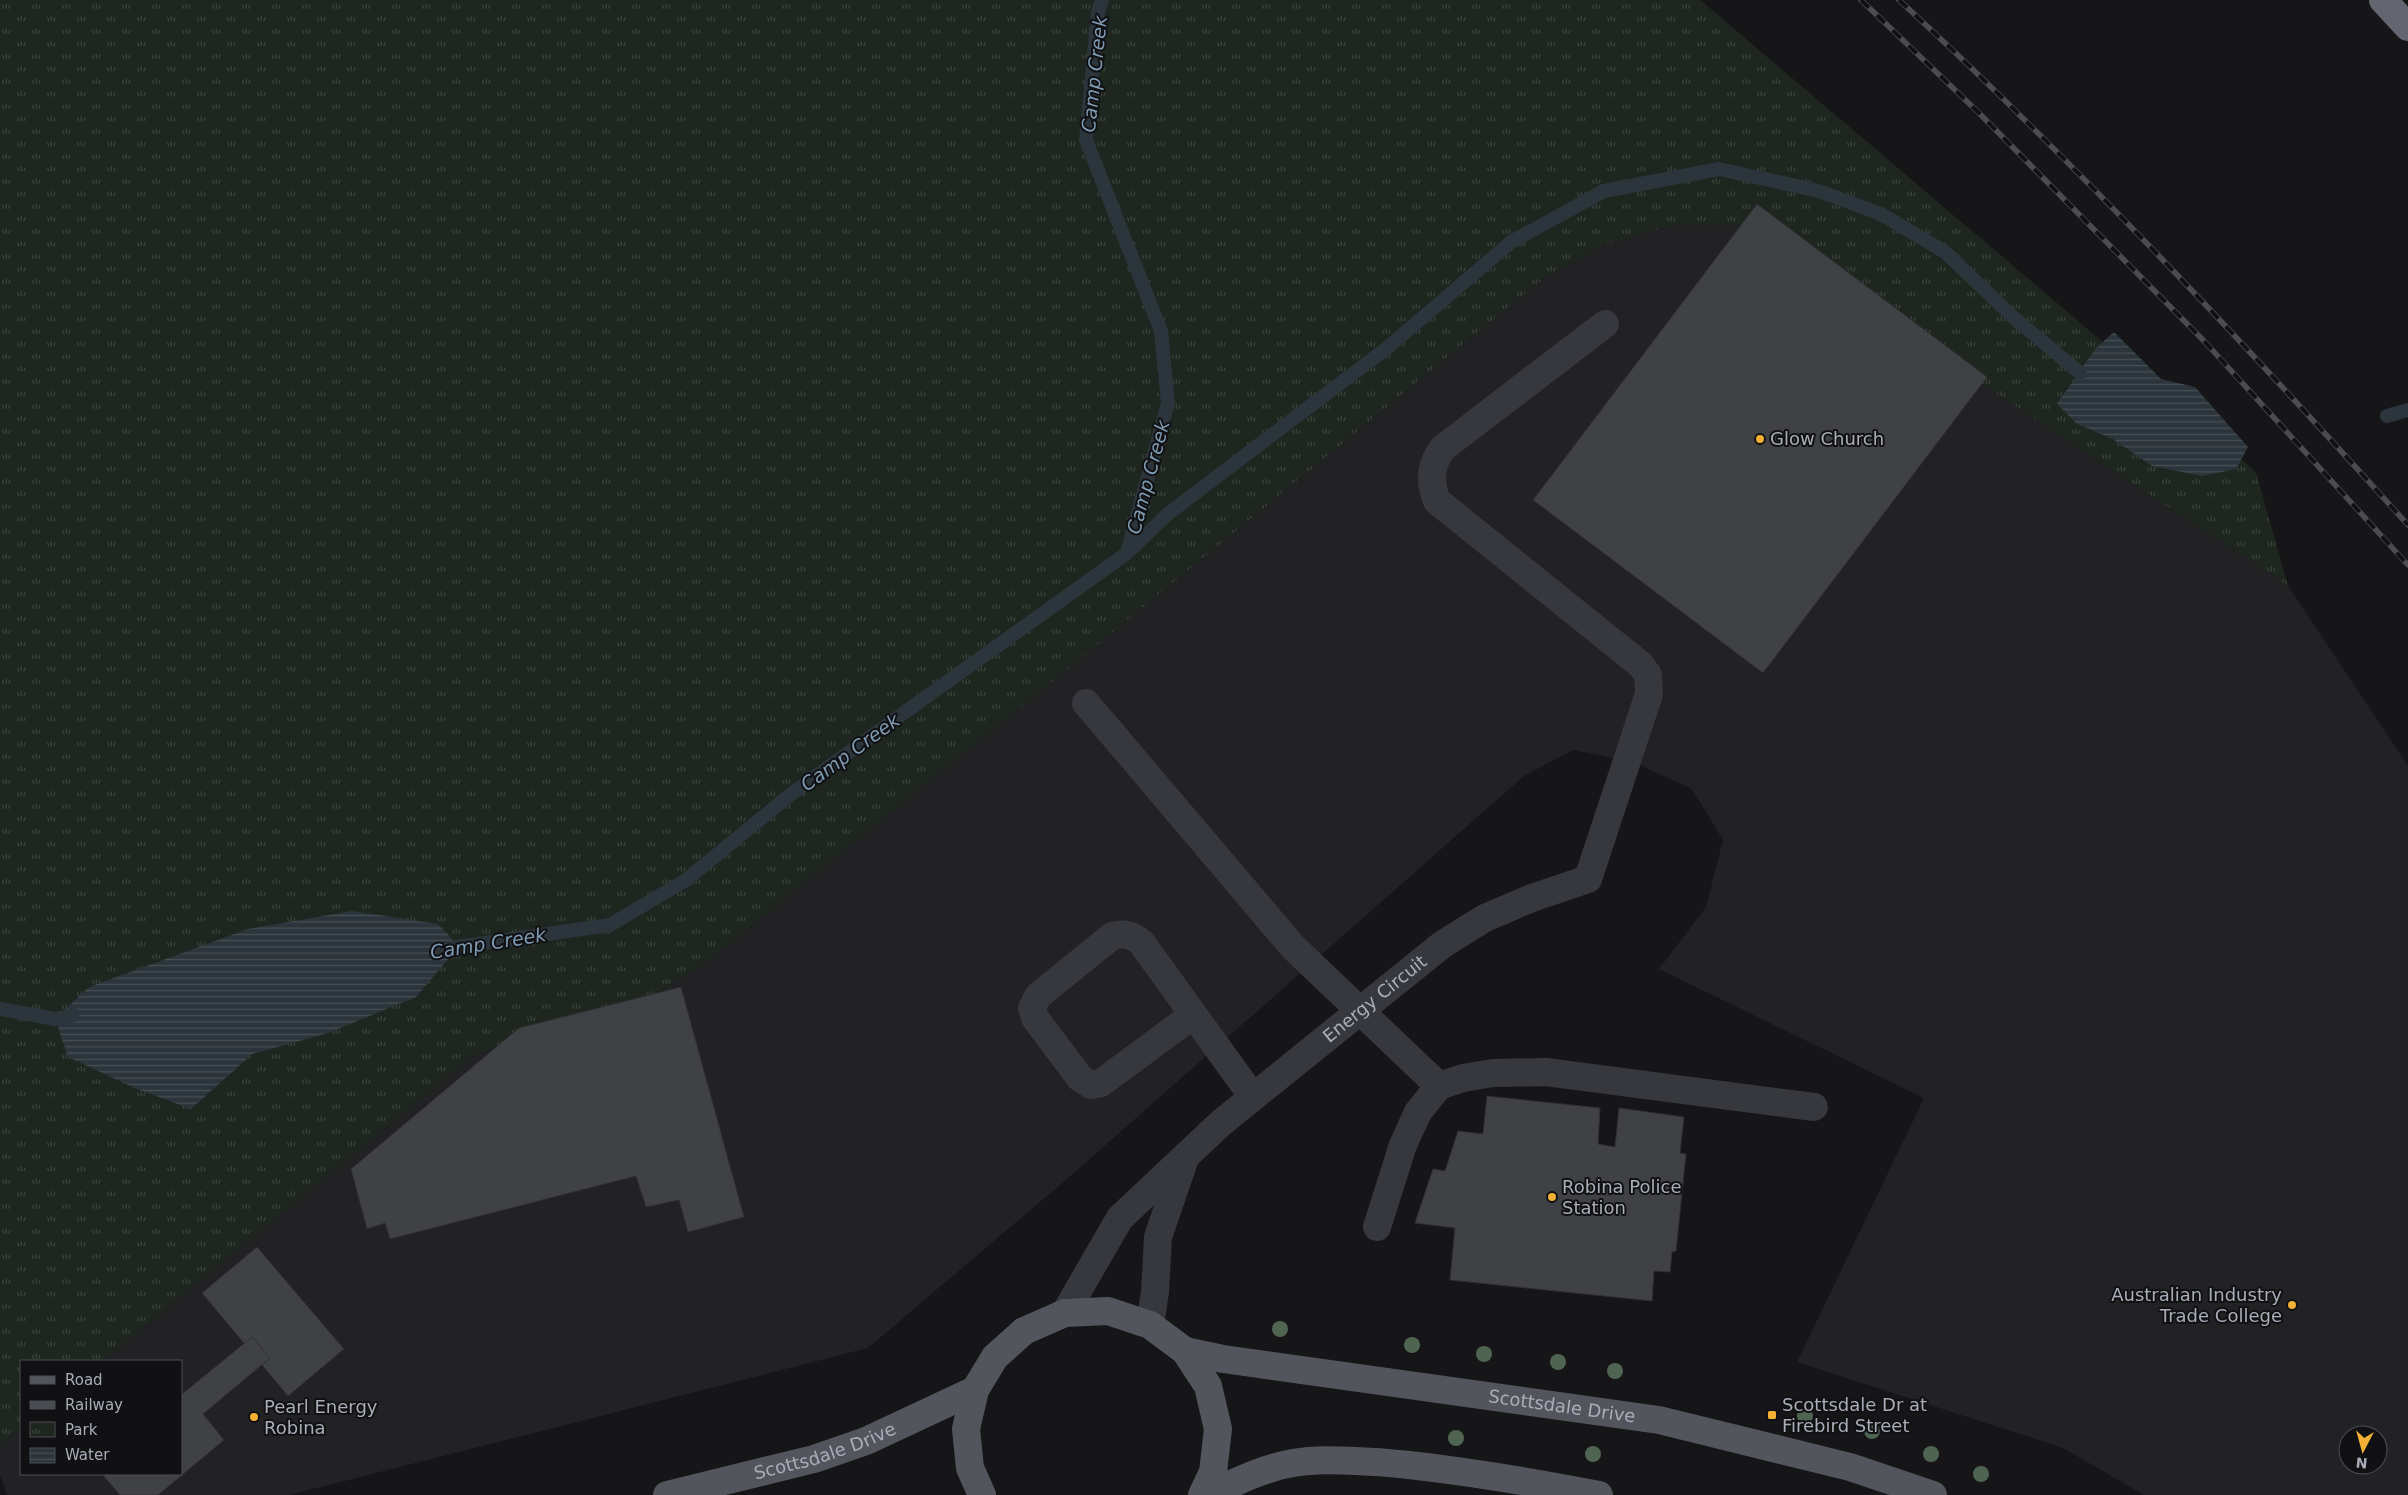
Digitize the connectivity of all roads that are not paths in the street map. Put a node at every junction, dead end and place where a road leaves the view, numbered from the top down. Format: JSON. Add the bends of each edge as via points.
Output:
{"nodes":[{"id":1,"x":2383,"y":0,"type":"edge"},
{"id":2,"x":2408,"y":27,"type":"edge"},
{"id":3,"x":1605,"y":324,"type":"dead end"},
{"id":4,"x":1086,"y":703,"type":"dead end"},
{"id":5,"x":1358,"y":1011,"type":"junction"},
{"id":6,"x":1193,"y":1015,"type":"junction"},
{"id":7,"x":1439,"y":1086,"type":"junction"},
{"id":8,"x":1253,"y":1097,"type":"junction"},
{"id":9,"x":1814,"y":1107,"type":"dead end"},
{"id":10,"x":1185,"y":1157,"type":"junction"},
{"id":11,"x":1377,"y":1227,"type":"dead end"},
{"id":12,"x":1065,"y":1314,"type":"junction"},
{"id":13,"x":1150,"y":1325,"type":"junction"},
{"id":14,"x":1185,"y":1351,"type":"junction"},
{"id":15,"x":975,"y":1390,"type":"junction"},
{"id":16,"x":667,"y":1495,"type":"edge"},
{"id":17,"x":982,"y":1495,"type":"edge"},
{"id":18,"x":1202,"y":1495,"type":"edge"},
{"id":19,"x":1207,"y":1495,"type":"edge"},
{"id":20,"x":1599,"y":1495,"type":"edge"},
{"id":21,"x":1933,"y":1495,"type":"edge"}],
"edges":[{"from":1,"to":2,"type":"highway"},
{"from":3,"to":5,"type":"street","name":"Energy Circuit","via":[[1443,448],[1434,459],[1431,475],[1437,501],[1641,665],[1648,675],[1649,694],[1588,879],[1485,918],[1443,944]]},
{"from":4,"to":5,"type":"street","via":[[1293,947]]},
{"from":5,"to":7,"type":"street"},
{"from":5,"to":8,"type":"street","name":"Energy Circuit"},
{"from":6,"to":6,"type":"street","via":[[1141,942],[1123,933],[1112,936],[1038,996],[1032,1008],[1035,1018],[1080,1078],[1092,1085],[1101,1083]]},
{"from":6,"to":8,"type":"street"},
{"from":7,"to":9,"type":"street","via":[[1493,1073],[1546,1072]]},
{"from":7,"to":11,"type":"street","via":[[1418,1112],[1403,1145]]},
{"from":8,"to":10,"type":"street","name":"Energy Circuit"},
{"from":10,"to":12,"type":"street","name":"Energy Circuit","via":[[1120,1218]]},
{"from":10,"to":13,"type":"street","name":"Energy Circuit","via":[[1158,1237]]},
{"from":12,"to":13,"type":"main road","via":[[1108,1311]]},
{"from":12,"to":15,"type":"main road","via":[[1024,1331],[995,1357]]},
{"from":13,"to":14,"type":"main road"},
{"from":14,"to":18,"type":"main road","via":[[1208,1386],[1218,1429],[1213,1472]]},
{"from":14,"to":21,"type":"main road","name":"Scottsdale Drive","via":[[1659,1420],[1850,1466]]},
{"from":15,"to":16,"type":"main road","name":"Scottsdale Drive","via":[[858,1444]]},
{"from":15,"to":17,"type":"main road","via":[[966,1429],[970,1468]]},
{"from":19,"to":20,"type":"main road","via":[[1292,1463],[1328,1459],[1410,1465],[1522,1480]]}]}
